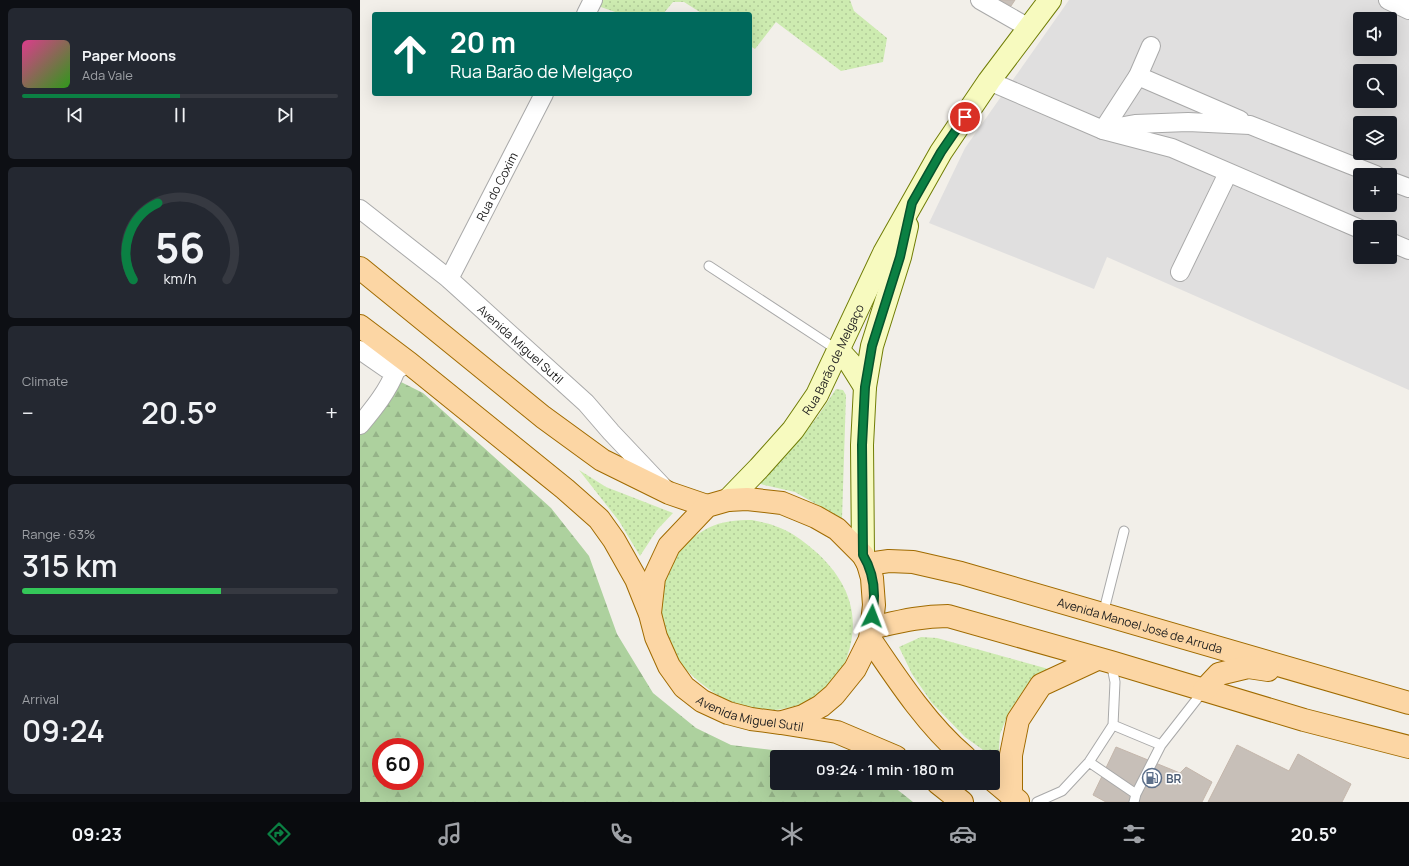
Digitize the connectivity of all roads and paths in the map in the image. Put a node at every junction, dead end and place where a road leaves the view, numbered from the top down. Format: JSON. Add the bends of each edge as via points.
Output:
{"nodes":[{"id":1,"x":593,"y":0,"type":"edge"},
{"id":2,"x":980,"y":0,"type":"edge"},
{"id":3,"x":1050,"y":0,"type":"edge"},
{"id":4,"x":1388,"y":0,"type":"edge"},
{"id":5,"x":1409,"y":10,"type":"edge"},
{"id":6,"x":587,"y":12,"type":"edge"},
{"id":7,"x":1029,"y":28,"type":"junction"},
{"id":8,"x":1151,"y":46,"type":"dead end"},
{"id":9,"x":1138,"y":76,"type":"junction"},
{"id":10,"x":989,"y":82,"type":"junction"},
{"id":11,"x":543,"y":96,"type":"edge"},
{"id":12,"x":1250,"y":125,"type":"junction"},
{"id":13,"x":1103,"y":130,"type":"junction"},
{"id":14,"x":1358,"y":168,"type":"edge"},
{"id":15,"x":1228,"y":173,"type":"junction"},
{"id":16,"x":1397,"y":184,"type":"edge"},
{"id":17,"x":1409,"y":188,"type":"edge"},
{"id":18,"x":912,"y":203,"type":"junction"},
{"id":19,"x":360,"y":210,"type":"edge"},
{"id":20,"x":1353,"y":226,"type":"edge"},
{"id":21,"x":1397,"y":245,"type":"edge"},
{"id":22,"x":1409,"y":250,"type":"edge"},
{"id":23,"x":709,"y":266,"type":"dead end"},
{"id":24,"x":360,"y":268,"type":"edge"},
{"id":25,"x":1180,"y":272,"type":"dead end"},
{"id":26,"x":449,"y":279,"type":"junction"},
{"id":27,"x":360,"y":326,"type":"edge"},
{"id":28,"x":360,"y":350,"type":"edge"},
{"id":29,"x":839,"y":351,"type":"junction"},
{"id":30,"x":402,"y":366,"type":"junction"},
{"id":31,"x":865,"y":387,"type":"junction"},
{"id":32,"x":360,"y":425,"type":"edge"},
{"id":33,"x":669,"y":493,"type":"junction"},
{"id":34,"x":728,"y":500,"type":"junction"},
{"id":35,"x":707,"y":506,"type":"junction"},
{"id":36,"x":1124,"y":531,"type":"dead end"},
{"id":37,"x":866,"y":559,"type":"junction"},
{"id":38,"x":650,"y":614,"type":"junction"},
{"id":39,"x":1103,"y":614,"type":"junction"},
{"id":40,"x":870,"y":633,"type":"junction"},
{"id":41,"x":1104,"y":660,"type":"junction"},
{"id":42,"x":1313,"y":676,"type":"junction"},
{"id":43,"x":1204,"y":690,"type":"junction"},
{"id":44,"x":1409,"y":703,"type":"edge"},
{"id":45,"x":781,"y":723,"type":"junction"},
{"id":46,"x":1113,"y":725,"type":"junction"},
{"id":47,"x":1161,"y":745,"type":"junction"},
{"id":48,"x":1409,"y":747,"type":"edge"},
{"id":49,"x":879,"y":750,"type":"edge"},
{"id":50,"x":957,"y":750,"type":"edge"},
{"id":51,"x":1089,"y":762,"type":"junction"},
{"id":52,"x":1000,"y":786,"type":"edge"},
{"id":53,"x":947,"y":790,"type":"edge"},
{"id":54,"x":1135,"y":798,"type":"edge"},
{"id":55,"x":1015,"y":799,"type":"edge"},
{"id":56,"x":962,"y":802,"type":"edge"},
{"id":57,"x":1037,"y":802,"type":"edge"}],
"edges":[{"from":1,"to":6,"type":"street"},
{"from":2,"to":7,"type":"street"},
{"from":3,"to":7,"type":"street","name":"Rua Barão de Melgaço"},
{"from":4,"to":5,"type":"street"},
{"from":7,"to":10,"type":"street","name":"Rua Barão de Melgaço"},
{"from":8,"to":9,"type":"street"},
{"from":9,"to":12,"type":"street"},
{"from":9,"to":13,"type":"street"},
{"from":10,"to":13,"type":"street"},
{"from":10,"to":18,"type":"street","name":"Rua Barão de Melgaço","via":[[941,152]]},
{"from":11,"to":26,"type":"street","name":"Rua do Coxim"},
{"from":12,"to":13,"type":"street","via":[[1180,122],[1135,124]]},
{"from":12,"to":14,"type":"street"},
{"from":13,"to":15,"type":"street","via":[[1172,148]]},
{"from":15,"to":20,"type":"street"},
{"from":15,"to":25,"type":"street"},
{"from":16,"to":17,"type":"street"},
{"from":18,"to":29,"type":"street","name":"Rua Barão de Melgaço","via":[[884,253]]},
{"from":18,"to":31,"type":"street","name":"Rua Barão de Melgaço","via":[[900,257],[872,346]]},
{"from":19,"to":26,"type":"street","name":"Avenida Miguel Sutil"},
{"from":21,"to":22,"type":"street"},
{"from":23,"to":29,"type":"lane"},
{"from":24,"to":33,"type":"main road","name":"Avenida Miguel Sutil","via":[[543,416],[602,460]]},
{"from":26,"to":33,"type":"street","name":"Avenida Miguel Sutil","via":[[586,403]]},
{"from":27,"to":30,"type":"main road","name":"Avenida Miguel Sutil"},
{"from":28,"to":30,"type":"street","name":"Avenida Miguel Sutil","via":[[386,368]]},
{"from":29,"to":31,"type":"street"},
{"from":29,"to":34,"type":"street","name":"Rua Barão de Melgaço","via":[[818,395],[793,430]]},
{"from":30,"to":32,"type":"street"},
{"from":30,"to":38,"type":"main road","name":"Avenida Miguel Sutil","via":[[564,489],[599,519],[636,579]]},
{"from":31,"to":37,"type":"street","name":"Rua Barão de Melgaço","via":[[862,445]]},
{"from":33,"to":35,"type":"main road","name":"Avenida Miguel Sutil"},
{"from":34,"to":35,"type":"main road"},
{"from":34,"to":37,"type":"main road","via":[[747,499],[782,503],[816,517],[838,529]]},
{"from":35,"to":38,"type":"main road","name":"Avenida Miguel Sutil","via":[[669,546],[654,578]]},
{"from":36,"to":39,"type":"lane"},
{"from":37,"to":39,"type":"main road","name":"Avenida Manoel José de Arruda","via":[[913,562],[961,573]]},
{"from":37,"to":40,"type":"main road","via":[[872,578],[874,605]]},
{"from":38,"to":45,"type":"main road","name":"Avenida Miguel Sutil","via":[[656,637],[669,666],[684,687],[702,701],[728,713]]},
{"from":39,"to":42,"type":"main road","name":"Avenida Manoel José de Arruda"},
{"from":40,"to":41,"type":"main road","via":[[913,618],[948,616]]},
{"from":40,"to":45,"type":"main road","via":[[855,669],[834,695],[803,716]]},
{"from":40,"to":50,"type":"main road","via":[[914,701]]},
{"from":41,"to":43,"type":"main road"},
{"from":41,"to":46,"type":"lane","via":[[1115,682]]},
{"from":41,"to":55,"type":"main road","via":[[1041,685],[1018,720],[1012,755]]},
{"from":42,"to":43,"type":"main road","via":[[1248,667],[1219,674]]},
{"from":42,"to":44,"type":"main road","name":"Avenida Manoel José de Arruda"},
{"from":43,"to":47,"type":"lane"},
{"from":43,"to":48,"type":"main road","via":[[1304,720]]},
{"from":45,"to":49,"type":"main road","name":"Avenida Miguel Sutil","via":[[837,732]]},
{"from":46,"to":47,"type":"lane"},
{"from":46,"to":51,"type":"lane"},
{"from":47,"to":54,"type":"lane"},
{"from":51,"to":54,"type":"lane"},
{"from":51,"to":57,"type":"lane","via":[[1062,791]]},
{"from":52,"to":55,"type":"main road"},
{"from":53,"to":56,"type":"main road"}]}
